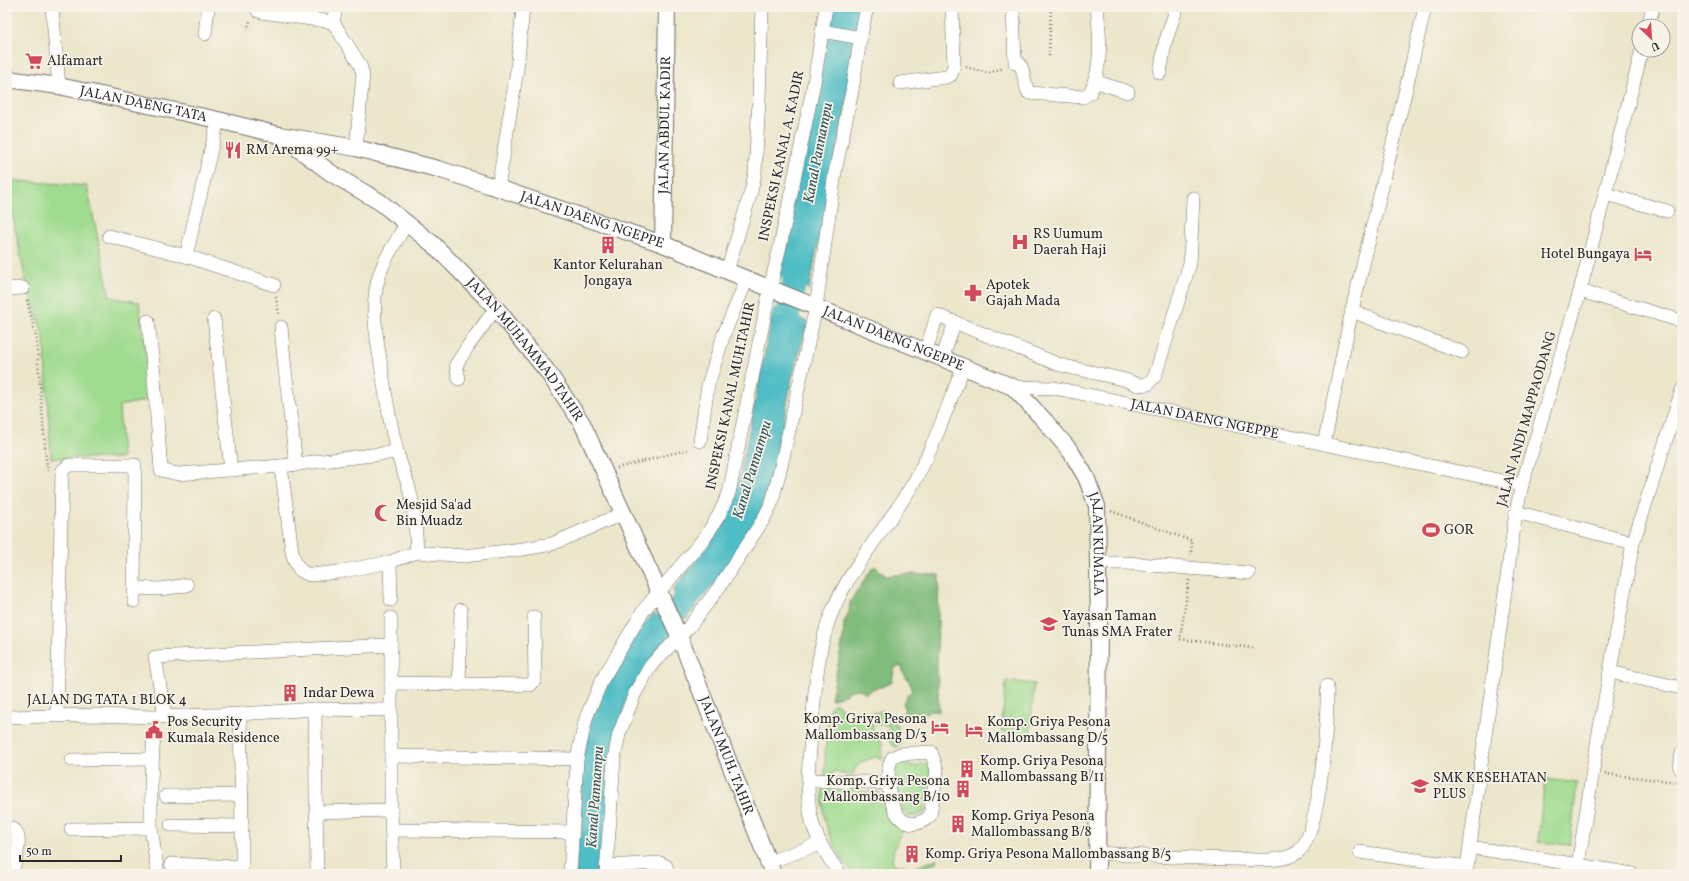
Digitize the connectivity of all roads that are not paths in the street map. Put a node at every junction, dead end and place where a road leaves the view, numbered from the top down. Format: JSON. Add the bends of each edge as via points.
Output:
{"nodes":[{"id":1,"x":52,"y":7,"type":"edge"},
{"id":2,"x":208,"y":7,"type":"edge"},
{"id":3,"x":256,"y":7,"type":"edge"},
{"id":4,"x":336,"y":7,"type":"edge"},
{"id":5,"x":523,"y":7,"type":"edge"},
{"id":6,"x":667,"y":7,"type":"edge"},
{"id":7,"x":762,"y":7,"type":"edge"},
{"id":8,"x":826,"y":7,"type":"edge"},
{"id":9,"x":867,"y":7,"type":"edge"},
{"id":10,"x":952,"y":7,"type":"edge"},
{"id":11,"x":1013,"y":7,"type":"edge"},
{"id":12,"x":1096,"y":7,"type":"edge"},
{"id":13,"x":1177,"y":7,"type":"edge"},
{"id":14,"x":1425,"y":7,"type":"edge"},
{"id":15,"x":1653,"y":7,"type":"edge"},
{"id":16,"x":1650,"y":18,"type":"edge"},
{"id":17,"x":334,"y":22,"type":"junction"},
{"id":18,"x":822,"y":31,"type":"junction"},
{"id":19,"x":205,"y":34,"type":"dead end"},
{"id":20,"x":860,"y":38,"type":"junction"},
{"id":21,"x":1640,"y":58,"type":"edge"},
{"id":22,"x":1160,"y":73,"type":"dead end"},
{"id":23,"x":7,"y":79,"type":"edge"},
{"id":24,"x":1094,"y":81,"type":"junction"},
{"id":25,"x":900,"y":83,"type":"dead end"},
{"id":26,"x":59,"y":86,"type":"junction"},
{"id":27,"x":1128,"y":92,"type":"dead end"},
{"id":28,"x":218,"y":120,"type":"junction"},
{"id":29,"x":279,"y":135,"type":"junction"},
{"id":30,"x":356,"y":148,"type":"junction"},
{"id":31,"x":498,"y":188,"type":"junction"},
{"id":32,"x":1605,"y":194,"type":"junction"},
{"id":33,"x":1192,"y":198,"type":"dead end"},
{"id":34,"x":1667,"y":211,"type":"dead end"},
{"id":35,"x":406,"y":224,"type":"junction"},
{"id":36,"x":109,"y":236,"type":"dead end"},
{"id":37,"x":663,"y":244,"type":"junction"},
{"id":38,"x":186,"y":256,"type":"junction"},
{"id":39,"x":727,"y":271,"type":"junction"},
{"id":40,"x":747,"y":279,"type":"junction"},
{"id":41,"x":274,"y":285,"type":"road end"},
{"id":42,"x":23,"y":288,"type":"road end"},
{"id":43,"x":771,"y":288,"type":"junction"},
{"id":44,"x":7,"y":289,"type":"edge"},
{"id":45,"x":1580,"y":291,"type":"junction"},
{"id":46,"x":812,"y":305,"type":"junction"},
{"id":47,"x":496,"y":308,"type":"junction"},
{"id":48,"x":1352,"y":310,"type":"junction"},
{"id":49,"x":214,"y":319,"type":"dead end"},
{"id":50,"x":148,"y":321,"type":"dead end"},
{"id":51,"x":1682,"y":321,"type":"edge"},
{"id":52,"x":955,"y":322,"type":"junction"},
{"id":53,"x":281,"y":326,"type":"road end"},
{"id":54,"x":926,"y":351,"type":"junction"},
{"id":55,"x":1462,"y":352,"type":"dead end"},
{"id":56,"x":942,"y":359,"type":"junction"},
{"id":57,"x":963,"y":368,"type":"junction"},
{"id":58,"x":459,"y":379,"type":"dead end"},
{"id":59,"x":1138,"y":385,"type":"junction"},
{"id":60,"x":1013,"y":387,"type":"junction"},
{"id":61,"x":1682,"y":390,"type":"edge"},
{"id":62,"x":1134,"y":403,"type":"junction"},
{"id":63,"x":700,"y":441,"type":"road end"},
{"id":64,"x":1324,"y":444,"type":"junction"},
{"id":65,"x":397,"y":452,"type":"junction"},
{"id":66,"x":296,"y":465,"type":"junction"},
{"id":67,"x":281,"y":466,"type":"junction"},
{"id":68,"x":231,"y":470,"type":"junction"},
{"id":69,"x":1522,"y":486,"type":"junction"},
{"id":70,"x":1516,"y":512,"type":"junction"},
{"id":71,"x":624,"y":513,"type":"junction"},
{"id":72,"x":1633,"y":543,"type":"junction"},
{"id":73,"x":417,"y":552,"type":"junction"},
{"id":74,"x":390,"y":562,"type":"junction"},
{"id":75,"x":1099,"y":562,"type":"junction"},
{"id":76,"x":1249,"y":573,"type":"dead end"},
{"id":77,"x":187,"y":585,"type":"dead end"},
{"id":78,"x":662,"y":598,"type":"junction"},
{"id":79,"x":391,"y":600,"type":"dead end"},
{"id":80,"x":461,"y":610,"type":"dead end"},
{"id":81,"x":534,"y":616,"type":"dead end"},
{"id":82,"x":391,"y":618,"type":"dead end"},
{"id":83,"x":680,"y":638,"type":"junction"},
{"id":84,"x":391,"y":645,"type":"junction"},
{"id":85,"x":1610,"y":672,"type":"junction"},
{"id":86,"x":391,"y":683,"type":"junction"},
{"id":87,"x":459,"y":685,"type":"junction"},
{"id":88,"x":1327,"y":686,"type":"dead end"},
{"id":89,"x":1682,"y":688,"type":"edge"},
{"id":90,"x":315,"y":709,"type":"junction"},
{"id":91,"x":390,"y":710,"type":"junction"},
{"id":92,"x":240,"y":714,"type":"junction"},
{"id":93,"x":57,"y":715,"type":"junction"},
{"id":94,"x":7,"y":717,"type":"edge"},
{"id":95,"x":156,"y":723,"type":"junction"},
{"id":96,"x":1682,"y":754,"type":"edge"},
{"id":97,"x":392,"y":756,"type":"junction"},
{"id":98,"x":152,"y":759,"type":"junction"},
{"id":99,"x":577,"y":759,"type":"junction"},
{"id":100,"x":72,"y":760,"type":"dead end"},
{"id":101,"x":1680,"y":768,"type":"dead end"},
{"id":102,"x":808,"y":780,"type":"junction"},
{"id":103,"x":889,"y":783,"type":"junction"},
{"id":104,"x":242,"y":795,"type":"junction"},
{"id":105,"x":166,"y":796,"type":"dead end"},
{"id":106,"x":391,"y":810,"type":"junction"},
{"id":107,"x":316,"y":812,"type":"junction"},
{"id":108,"x":171,"y":825,"type":"dead end"},
{"id":109,"x":242,"y":826,"type":"junction"},
{"id":110,"x":151,"y":828,"type":"junction"},
{"id":111,"x":11,"y":829,"type":"edge"},
{"id":112,"x":71,"y":829,"type":"dead end"},
{"id":113,"x":392,"y":830,"type":"junction"},
{"id":114,"x":572,"y":832,"type":"junction"},
{"id":115,"x":820,"y":844,"type":"junction"},
{"id":116,"x":1470,"y":847,"type":"junction"},
{"id":117,"x":1360,"y":852,"type":"dead end"},
{"id":118,"x":1098,"y":853,"type":"junction"},
{"id":119,"x":171,"y":864,"type":"dead end"},
{"id":120,"x":1578,"y":865,"type":"junction"},
{"id":121,"x":771,"y":868,"type":"edge"},
{"id":122,"x":242,"y":870,"type":"edge"},
{"id":123,"x":606,"y":870,"type":"edge"},
{"id":124,"x":1467,"y":871,"type":"edge"},
{"id":125,"x":1602,"y":871,"type":"edge"},
{"id":126,"x":12,"y":874,"type":"edge"},
{"id":127,"x":158,"y":874,"type":"edge"},
{"id":128,"x":317,"y":874,"type":"edge"},
{"id":129,"x":393,"y":874,"type":"edge"},
{"id":130,"x":570,"y":874,"type":"edge"},
{"id":131,"x":668,"y":874,"type":"edge"},
{"id":132,"x":840,"y":874,"type":"edge"},
{"id":133,"x":1097,"y":874,"type":"edge"},
{"id":134,"x":1633,"y":874,"type":"edge"}],
"edges":[{"from":1,"to":26,"type":"street"},
{"from":2,"to":19,"type":"street"},
{"from":3,"to":17,"type":"street","via":[[262,12]]},
{"from":4,"to":17,"type":"street"},
{"from":5,"to":31,"type":"street","via":[[517,70]]},
{"from":6,"to":37,"type":"main road","name":"JALAN ABDUL KADIR"},
{"from":7,"to":39,"type":"street","via":[[754,173],[751,192]]},
{"from":8,"to":18,"type":"street","name":"INSPEKSI KANAL A. KADIR"},
{"from":9,"to":20,"type":"street"},
{"from":10,"to":25,"type":"street","via":[[954,65],[951,75]]},
{"from":11,"to":24,"type":"street","via":[[1015,63],[1023,67],[1027,91],[1031,94],[1086,96],[1090,93]]},
{"from":12,"to":24,"type":"street","via":[[1100,44]]},
{"from":13,"to":22,"type":"street","via":[[1165,43]]},
{"from":14,"to":48,"type":"street"},
{"from":15,"to":16,"type":"street"},
{"from":17,"to":30,"type":"street","via":[[363,74]]},
{"from":18,"to":20,"type":"street"},
{"from":18,"to":43,"type":"street","name":"INSPEKSI KANAL A. KADIR","via":[[814,83]]},
{"from":20,"to":46,"type":"street"},
{"from":21,"to":32,"type":"street","name":"JALAN ANDI MAPPAODANG"},
{"from":23,"to":26,"type":"main road","name":"JALAN DAENG TATA"},
{"from":24,"to":27,"type":"street"},
{"from":26,"to":28,"type":"main road","name":"JALAN DAENG TATA"},
{"from":28,"to":29,"type":"main road","name":"JALAN DAENG TATA"},
{"from":28,"to":38,"type":"street"},
{"from":29,"to":30,"type":"main road","name":"JALAN DAENG NGEPPE"},
{"from":29,"to":35,"type":"main road","name":"JALAN MUHAMMAD TAHIR","via":[[331,173],[380,202]]},
{"from":30,"to":31,"type":"main road","name":"JALAN DAENG NGEPPE","via":[[438,169]]},
{"from":31,"to":37,"type":"main road","name":"JALAN DAENG NGEPPE"},
{"from":32,"to":34,"type":"street"},
{"from":32,"to":45,"type":"street","name":"JALAN ANDI MAPPAODANG"},
{"from":33,"to":59,"type":"street","via":[[1190,263],[1155,376],[1148,384]]},
{"from":35,"to":47,"type":"main road","name":"JALAN MUHAMMAD TAHIR","via":[[434,245]]},
{"from":35,"to":65,"type":"street","via":[[383,266],[377,281],[376,297],[376,336]]},
{"from":36,"to":38,"type":"street"},
{"from":37,"to":39,"type":"main road","name":"JALAN DAENG NGEPPE"},
{"from":38,"to":41,"type":"street"},
{"from":39,"to":40,"type":"main road","name":"JALAN DAENG NGEPPE"},
{"from":40,"to":43,"type":"main road","name":"JALAN DAENG NGEPPE"},
{"from":40,"to":63,"type":"street","via":[[724,334],[708,385]]},
{"from":42,"to":44,"type":"street"},
{"from":43,"to":46,"type":"main road","name":"JALAN DAENG NGEPPE"},
{"from":43,"to":78,"type":"street","name":"INSPEKSI KANAL MUH.TAHIR","via":[[729,493],[706,536]]},
{"from":45,"to":51,"type":"street"},
{"from":45,"to":69,"type":"street","name":"JALAN ANDI MAPPAODANG"},
{"from":46,"to":54,"type":"main road","name":"JALAN DAENG NGEPPE"},
{"from":46,"to":83,"type":"street","via":[[772,502],[720,586]]},
{"from":47,"to":58,"type":"street","via":[[456,365]]},
{"from":47,"to":71,"type":"main road","name":"JALAN MUHAMMAD TAHIR","via":[[568,400],[582,423]]},
{"from":48,"to":55,"type":"street"},
{"from":48,"to":64,"type":"street"},
{"from":49,"to":68,"type":"street"},
{"from":50,"to":68,"type":"street","via":[[161,470],[178,474]]},
{"from":52,"to":54,"type":"street","via":[[937,315]]},
{"from":52,"to":56,"type":"street"},
{"from":52,"to":59,"type":"street","via":[[1060,365]]},
{"from":53,"to":66,"type":"street"},
{"from":54,"to":56,"type":"main road","name":"JALAN DAENG NGEPPE"},
{"from":56,"to":57,"type":"main road","name":"JALAN DAENG NGEPPE"},
{"from":57,"to":60,"type":"main road","name":"JALAN DAENG NGEPPE"},
{"from":57,"to":102,"type":"street","via":[[925,462],[842,591],[832,613],[820,654]]},
{"from":59,"to":62,"type":"street"},
{"from":60,"to":62,"type":"street","name":"JALAN DAENG NGEPPE","via":[[1055,388]]},
{"from":60,"to":75,"type":"main road","name":"JALAN KUMALA","via":[[1071,452],[1086,477],[1097,506]]},
{"from":61,"to":72,"type":"street"},
{"from":62,"to":64,"type":"street","name":"JALAN DAENG NGEPPE"},
{"from":64,"to":69,"type":"street","name":"JALAN DAENG NGEPPE"},
{"from":65,"to":66,"type":"street"},
{"from":65,"to":73,"type":"street","via":[[411,492]]},
{"from":66,"to":67,"type":"street"},
{"from":67,"to":68,"type":"street"},
{"from":67,"to":74,"type":"street","via":[[292,552],[294,562],[300,570],[310,574],[338,572]]},
{"from":69,"to":70,"type":"street","name":"JALAN ANDI MAPPAODANG"},
{"from":70,"to":72,"type":"street"},
{"from":70,"to":116,"type":"street","name":"JALAN ANDI MAPPAODANG"},
{"from":71,"to":73,"type":"street","via":[[552,544],[523,550],[464,556]]},
{"from":71,"to":78,"type":"main road","name":"JALAN MUHAMMAD TAHIR"},
{"from":72,"to":85,"type":"street"},
{"from":73,"to":74,"type":"street"},
{"from":74,"to":79,"type":"street"},
{"from":75,"to":76,"type":"street"},
{"from":75,"to":118,"type":"main road","name":"JALAN KUMALA"},
{"from":77,"to":93,"type":"street","via":[[134,594],[135,465],[69,465],[63,470]]},
{"from":78,"to":83,"type":"main road","name":"JALAN MUHAMMAD TAHIR"},
{"from":78,"to":99,"type":"street","name":"INSPEKSI KANAL MUH.TAHIR","via":[[643,611],[602,680],[586,718]]},
{"from":80,"to":87,"type":"street"},
{"from":81,"to":87,"type":"street","via":[[533,683]]},
{"from":82,"to":84,"type":"street"},
{"from":83,"to":121,"type":"main road","name":"JALAN MUH. TAHIR"},
{"from":83,"to":123,"type":"street","via":[[651,665],[635,693],[619,734],[614,759]]},
{"from":84,"to":86,"type":"street"},
{"from":84,"to":95,"type":"street","via":[[155,657]]},
{"from":85,"to":89,"type":"street"},
{"from":85,"to":120,"type":"street"},
{"from":86,"to":87,"type":"street"},
{"from":86,"to":91,"type":"street"},
{"from":88,"to":118,"type":"street","via":[[1318,799],[1311,830],[1298,852],[1265,859],[1180,858]]},
{"from":90,"to":91,"type":"street","name":"JALAN DG TATA 1 BLOK 4"},
{"from":90,"to":92,"type":"street","name":"JALAN DG TATA 1 BLOK 4"},
{"from":90,"to":107,"type":"street"},
{"from":91,"to":97,"type":"street"},
{"from":92,"to":95,"type":"street","name":"JALAN DG TATA 1 BLOK 4","via":[[206,715]]},
{"from":92,"to":104,"type":"street"},
{"from":93,"to":94,"type":"street","name":"JALAN DG TATA 1 BLOK 4"},
{"from":93,"to":95,"type":"street","name":"JALAN DG TATA 1 BLOK 4","via":[[96,714]]},
{"from":95,"to":98,"type":"street"},
{"from":96,"to":101,"type":"street"},
{"from":97,"to":99,"type":"street"},
{"from":97,"to":106,"type":"street"},
{"from":98,"to":100,"type":"street"},
{"from":98,"to":110,"type":"street"},
{"from":99,"to":114,"type":"street","name":"INSPEKSI KANAL MUH.TAHIR"},
{"from":102,"to":103,"type":"street"},
{"from":102,"to":115,"type":"street","via":[[810,813]]},
{"from":103,"to":103,"type":"street","via":[[889,764],[892,758],[900,754],[931,752],[937,770],[930,816],[917,824],[907,823],[901,819],[891,800]]},
{"from":104,"to":105,"type":"street"},
{"from":104,"to":109,"type":"street"},
{"from":106,"to":107,"type":"street"},
{"from":106,"to":113,"type":"street"},
{"from":107,"to":128,"type":"street"},
{"from":108,"to":109,"type":"street"},
{"from":109,"to":122,"type":"street"},
{"from":110,"to":112,"type":"street"},
{"from":110,"to":127,"type":"street"},
{"from":111,"to":126,"type":"street","via":[[18,834]]},
{"from":113,"to":114,"type":"street"},
{"from":113,"to":129,"type":"street"},
{"from":114,"to":130,"type":"street","name":"INSPEKSI KANAL MUH.TAHIR"},
{"from":115,"to":121,"type":"street"},
{"from":115,"to":132,"type":"street"},
{"from":116,"to":120,"type":"street"},
{"from":116,"to":124,"type":"street","name":"JALAN ANDI MAPPAODANG"},
{"from":117,"to":124,"type":"street"},
{"from":118,"to":133,"type":"main road","name":"JALAN KUMALA"},
{"from":119,"to":122,"type":"street"},
{"from":120,"to":125,"type":"street"},
{"from":123,"to":131,"type":"street","via":[[663,863]]},
{"from":125,"to":134,"type":"street"}]}
